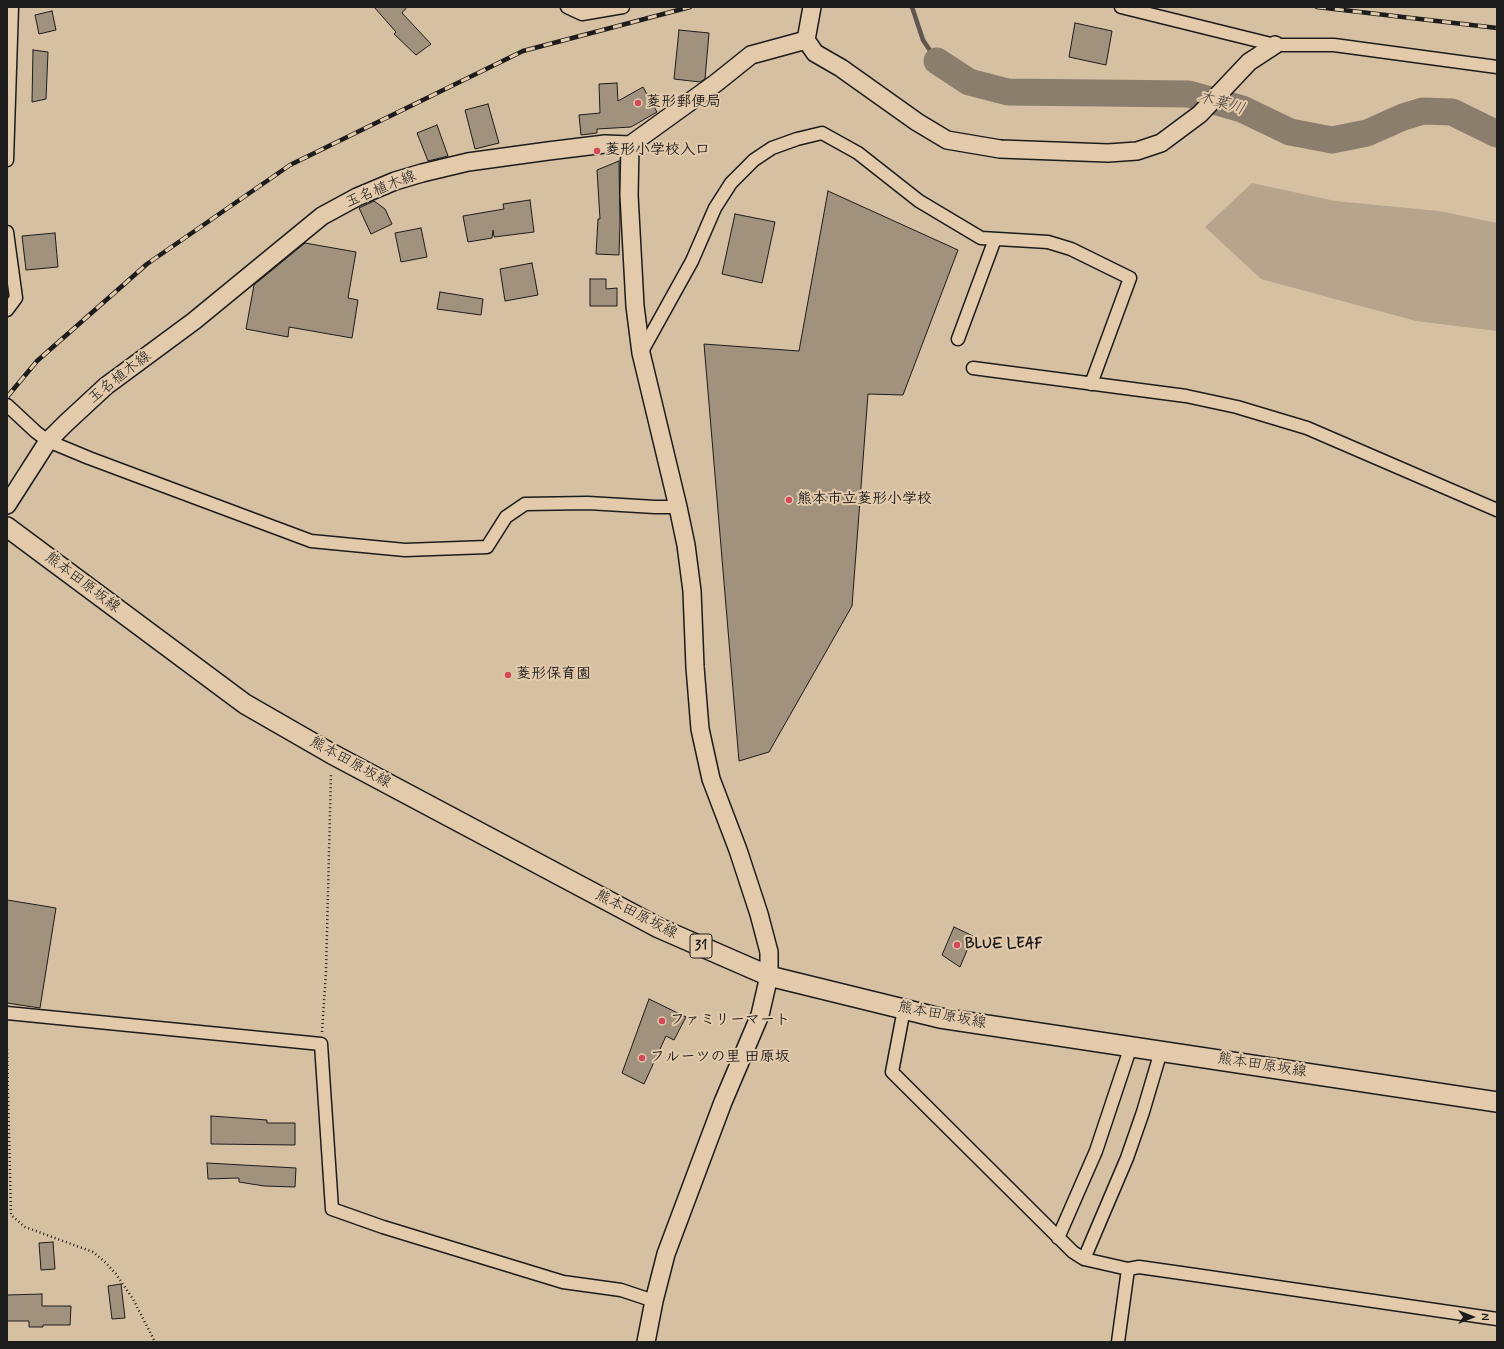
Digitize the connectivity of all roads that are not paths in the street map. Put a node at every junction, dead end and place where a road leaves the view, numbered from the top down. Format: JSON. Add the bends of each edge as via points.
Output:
{"nodes":[{"id":1,"x":12,"y":7,"type":"edge"},
{"id":2,"x":567,"y":7,"type":"edge"},
{"id":3,"x":623,"y":7,"type":"edge"},
{"id":4,"x":812,"y":7,"type":"edge"},
{"id":5,"x":1121,"y":7,"type":"edge"},
{"id":6,"x":806,"y":40,"type":"junction"},
{"id":7,"x":1275,"y":45,"type":"junction"},
{"id":8,"x":1497,"y":67,"type":"edge"},
{"id":9,"x":630,"y":145,"type":"junction"},
{"id":10,"x":7,"y":160,"type":"edge"},
{"id":11,"x":7,"y":232,"type":"edge"},
{"id":12,"x":996,"y":239,"type":"junction"},
{"id":13,"x":7,"y":310,"type":"edge"},
{"id":14,"x":958,"y":339,"type":"dead end"},
{"id":15,"x":641,"y":353,"type":"junction"},
{"id":16,"x":973,"y":368,"type":"dead end"},
{"id":17,"x":1090,"y":384,"type":"junction"},
{"id":18,"x":7,"y":405,"type":"edge"},
{"id":19,"x":42,"y":436,"type":"junction"},
{"id":20,"x":7,"y":505,"type":"edge"},
{"id":21,"x":678,"y":507,"type":"junction"},
{"id":22,"x":1497,"y":510,"type":"edge"},
{"id":23,"x":7,"y":527,"type":"edge"},
{"id":24,"x":769,"y":976,"type":"junction"},
{"id":25,"x":904,"y":1009,"type":"junction"},
{"id":26,"x":7,"y":1013,"type":"edge"},
{"id":27,"x":1131,"y":1046,"type":"junction"},
{"id":28,"x":1161,"y":1051,"type":"junction"},
{"id":29,"x":1497,"y":1102,"type":"edge"},
{"id":30,"x":1058,"y":1238,"type":"junction"},
{"id":31,"x":1084,"y":1259,"type":"junction"},
{"id":32,"x":1128,"y":1269,"type":"junction"},
{"id":33,"x":654,"y":1301,"type":"junction"},
{"id":34,"x":1497,"y":1320,"type":"edge"},
{"id":35,"x":646,"y":1342,"type":"edge"},
{"id":36,"x":1118,"y":1342,"type":"edge"}],
"edges":[{"from":1,"to":10,"type":"street"},
{"from":2,"to":3,"type":"street","via":[[582,14]]},
{"from":4,"to":6,"type":"street"},
{"from":5,"to":7,"type":"street"},
{"from":6,"to":7,"type":"street","via":[[814,53],[841,68],[947,140],[1000,149],[1108,153],[1137,151],[1161,143],[1200,114],[1249,62]]},
{"from":6,"to":9,"type":"street","via":[[751,55]]},
{"from":7,"to":8,"type":"street","via":[[1334,45]]},
{"from":9,"to":15,"type":"street","via":[[631,252]]},
{"from":9,"to":19,"type":"street","name":"玉名植木線","via":[[605,144],[468,162],[395,181],[357,197],[316,221],[194,321]]},
{"from":11,"to":13,"type":"street","via":[[16,298]]},
{"from":12,"to":14,"type":"street"},
{"from":12,"to":15,"type":"street","via":[[981,238],[919,201],[858,152],[822,133],[796,139],[772,148],[754,160],[731,183],[714,208],[692,261]]},
{"from":12,"to":17,"type":"street","via":[[1048,242],[1070,249],[1130,278]]},
{"from":15,"to":21,"type":"street"},
{"from":16,"to":17,"type":"street"},
{"from":17,"to":22,"type":"street","via":[[1186,396],[1237,407],[1307,428]]},
{"from":18,"to":19,"type":"street"},
{"from":19,"to":20,"type":"street","name":"玉名植木線"},
{"from":19,"to":21,"type":"street","via":[[103,464],[311,541],[405,550],[487,547],[506,517],[525,504],[588,503]]},
{"from":21,"to":24,"type":"street","via":[[692,591],[700,729],[711,779],[759,914],[769,952]]},
{"from":23,"to":24,"type":"main road","name":"熊本田原坂線","number":"31","via":[[245,704],[332,754],[659,928]]},
{"from":24,"to":25,"type":"main road","name":"熊本田原坂線","number":"31"},
{"from":24,"to":33,"type":"street","via":[[760,1014],[723,1102],[666,1254]]},
{"from":25,"to":27,"type":"main road","name":"熊本田原坂線","number":"31","via":[[940,1018]]},
{"from":25,"to":30,"type":"street","via":[[892,1072]]},
{"from":26,"to":33,"type":"street","via":[[321,1044],[332,1209],[563,1282],[621,1290]]},
{"from":27,"to":28,"type":"main road","name":"熊本田原坂線","number":"31"},
{"from":27,"to":30,"type":"street","via":[[1096,1151]]},
{"from":28,"to":29,"type":"main road","name":"熊本田原坂線","number":"31"},
{"from":28,"to":31,"type":"street","via":[[1127,1158]]},
{"from":30,"to":31,"type":"street","via":[[1072,1252]]},
{"from":31,"to":32,"type":"street"},
{"from":32,"to":34,"type":"street","via":[[1139,1267]]},
{"from":32,"to":36,"type":"street"},
{"from":33,"to":35,"type":"street"}]}
